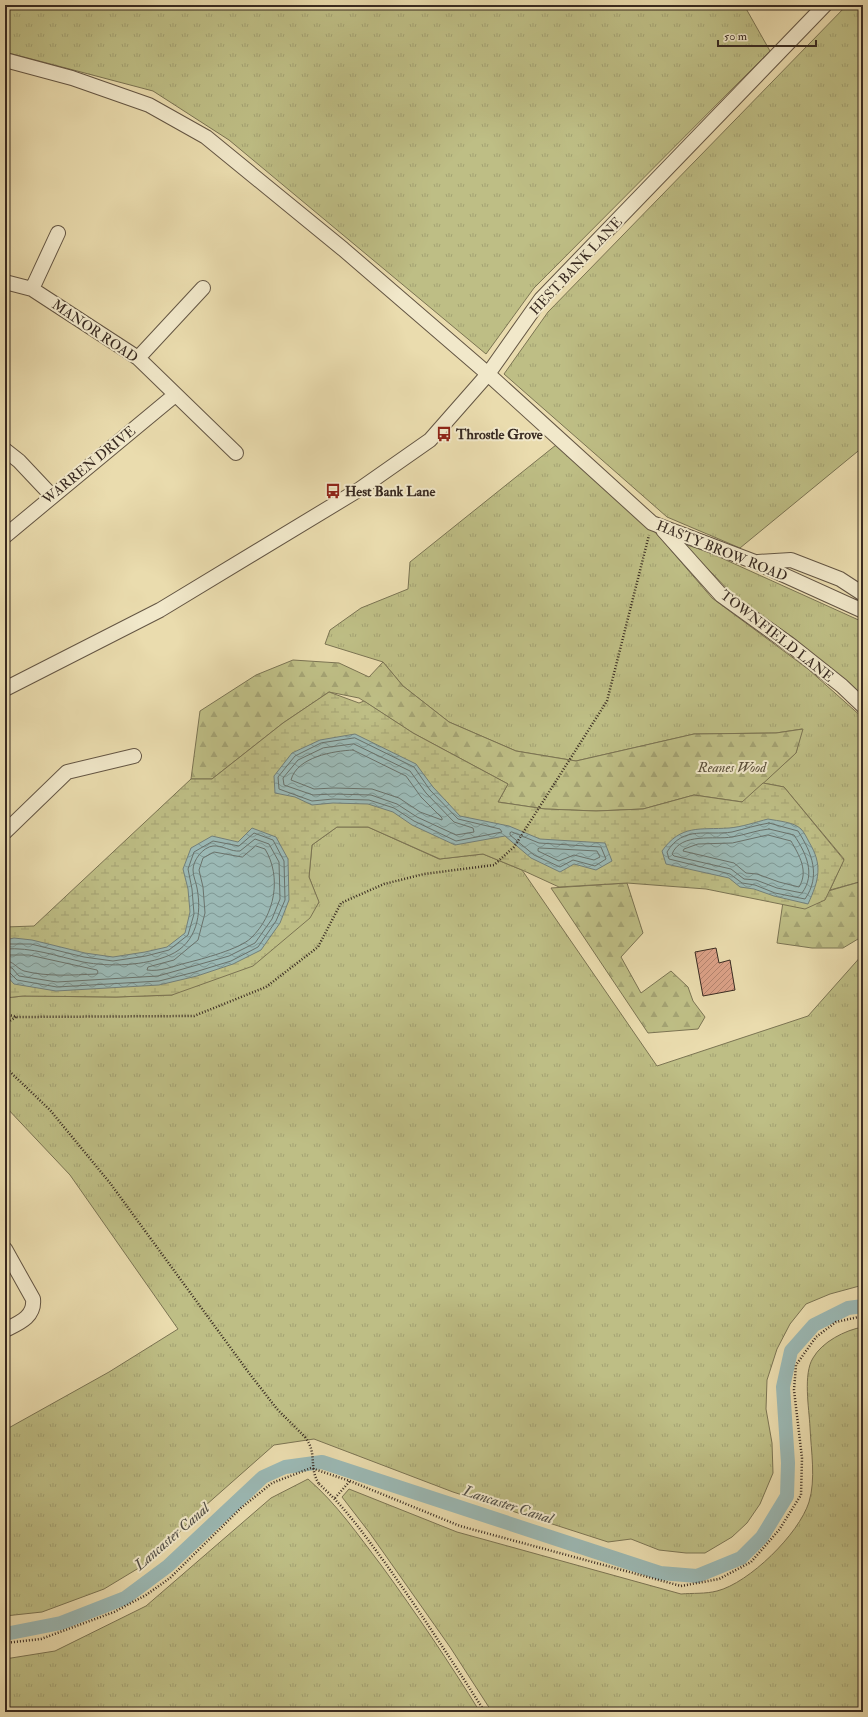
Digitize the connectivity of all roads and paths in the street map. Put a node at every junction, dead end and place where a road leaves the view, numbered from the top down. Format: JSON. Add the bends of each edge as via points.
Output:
{"nodes":[{"id":1,"x":825,"y":5,"type":"edge"},
{"id":2,"x":5,"y":60,"type":"edge"},
{"id":3,"x":58,"y":233,"type":"dead end"},
{"id":4,"x":5,"y":282,"type":"edge"},
{"id":5,"x":203,"y":288,"type":"dead end"},
{"id":6,"x":32,"y":289,"type":"junction"},
{"id":7,"x":138,"y":358,"type":"junction"},
{"id":8,"x":488,"y":374,"type":"junction"},
{"id":9,"x":175,"y":395,"type":"junction"},
{"id":10,"x":5,"y":450,"type":"edge"},
{"id":11,"x":236,"y":453,"type":"dead end"},
{"id":12,"x":52,"y":496,"type":"junction"},
{"id":13,"x":657,"y":525,"type":"junction"},
{"id":14,"x":5,"y":536,"type":"edge"},
{"id":15,"x":755,"y":562,"type":"junction"},
{"id":16,"x":863,"y":594,"type":"edge"},
{"id":17,"x":863,"y":611,"type":"edge"},
{"id":18,"x":6,"y":686,"type":"edge"},
{"id":19,"x":863,"y":706,"type":"edge"},
{"id":20,"x":134,"y":756,"type":"dead end"},
{"id":21,"x":5,"y":832,"type":"edge"},
{"id":22,"x":5,"y":1014,"type":"edge"},
{"id":23,"x":17,"y":1017,"type":"junction"},
{"id":24,"x":5,"y":1024,"type":"edge"},
{"id":25,"x":5,"y":1068,"type":"edge"},
{"id":26,"x":5,"y":1249,"type":"edge"},
{"id":27,"x":863,"y":1316,"type":"edge"},
{"id":28,"x":5,"y":1330,"type":"edge"},
{"id":29,"x":350,"y":1481,"type":"junction"},
{"id":30,"x":335,"y":1498,"type":"junction"},
{"id":31,"x":5,"y":1643,"type":"edge"},
{"id":32,"x":485,"y":1712,"type":"edge"}],
"edges":[{"from":1,"to":8,"type":"street","name":"HEST BANK LANE","via":[[541,300]]},
{"from":2,"to":8,"type":"street","via":[[72,78],[149,105],[206,138],[343,250]]},
{"from":3,"to":6,"type":"street"},
{"from":4,"to":6,"type":"street","name":"MANOR ROAD"},
{"from":5,"to":7,"type":"street"},
{"from":6,"to":7,"type":"street","name":"MANOR ROAD"},
{"from":7,"to":9,"type":"street","name":"MANOR ROAD"},
{"from":8,"to":13,"type":"street","name":"HASTY BROW ROAD"},
{"from":8,"to":18,"type":"street","name":"HEST BANK LANE","via":[[430,440],[360,489],[160,610]]},
{"from":9,"to":11,"type":"street","name":"MANOR ROAD"},
{"from":9,"to":12,"type":"street","name":"WARREN DRIVE"},
{"from":10,"to":12,"type":"street"},
{"from":12,"to":14,"type":"street","name":"WARREN DRIVE"},
{"from":13,"to":15,"type":"street","name":"HASTY BROW ROAD"},
{"from":13,"to":19,"type":"street","name":"TOWNFIELD LANE","via":[[721,595],[793,647]]},
{"from":13,"to":23,"type":"path","via":[[607,701],[514,847],[494,865],[424,874],[384,884],[341,903],[318,947],[266,987],[194,1016]]},
{"from":15,"to":16,"type":"street","via":[[791,560],[840,579]]},
{"from":15,"to":17,"type":"street","name":"HASTY BROW ROAD"},
{"from":20,"to":21,"type":"street","via":[[67,772]]},
{"from":22,"to":23,"type":"path"},
{"from":23,"to":24,"type":"path"},
{"from":25,"to":30,"type":"path","bridge":true,"via":[[50,1110],[110,1183],[249,1373],[277,1409],[305,1437],[312,1449],[313,1475]]},
{"from":26,"to":28,"type":"street","via":[[33,1299],[34,1307],[22,1322]]},
{"from":27,"to":29,"type":"path","via":[[836,1322],[816,1337],[796,1365],[794,1390],[802,1458],[801,1495],[779,1530],[751,1562],[719,1579],[680,1586],[460,1526]]},
{"from":29,"to":30,"type":"path"},
{"from":29,"to":31,"type":"path","via":[[311,1468],[272,1483],[241,1508],[170,1578],[146,1595],[114,1612],[41,1639]]},
{"from":30,"to":32,"type":"path","via":[[408,1594]]}]}
